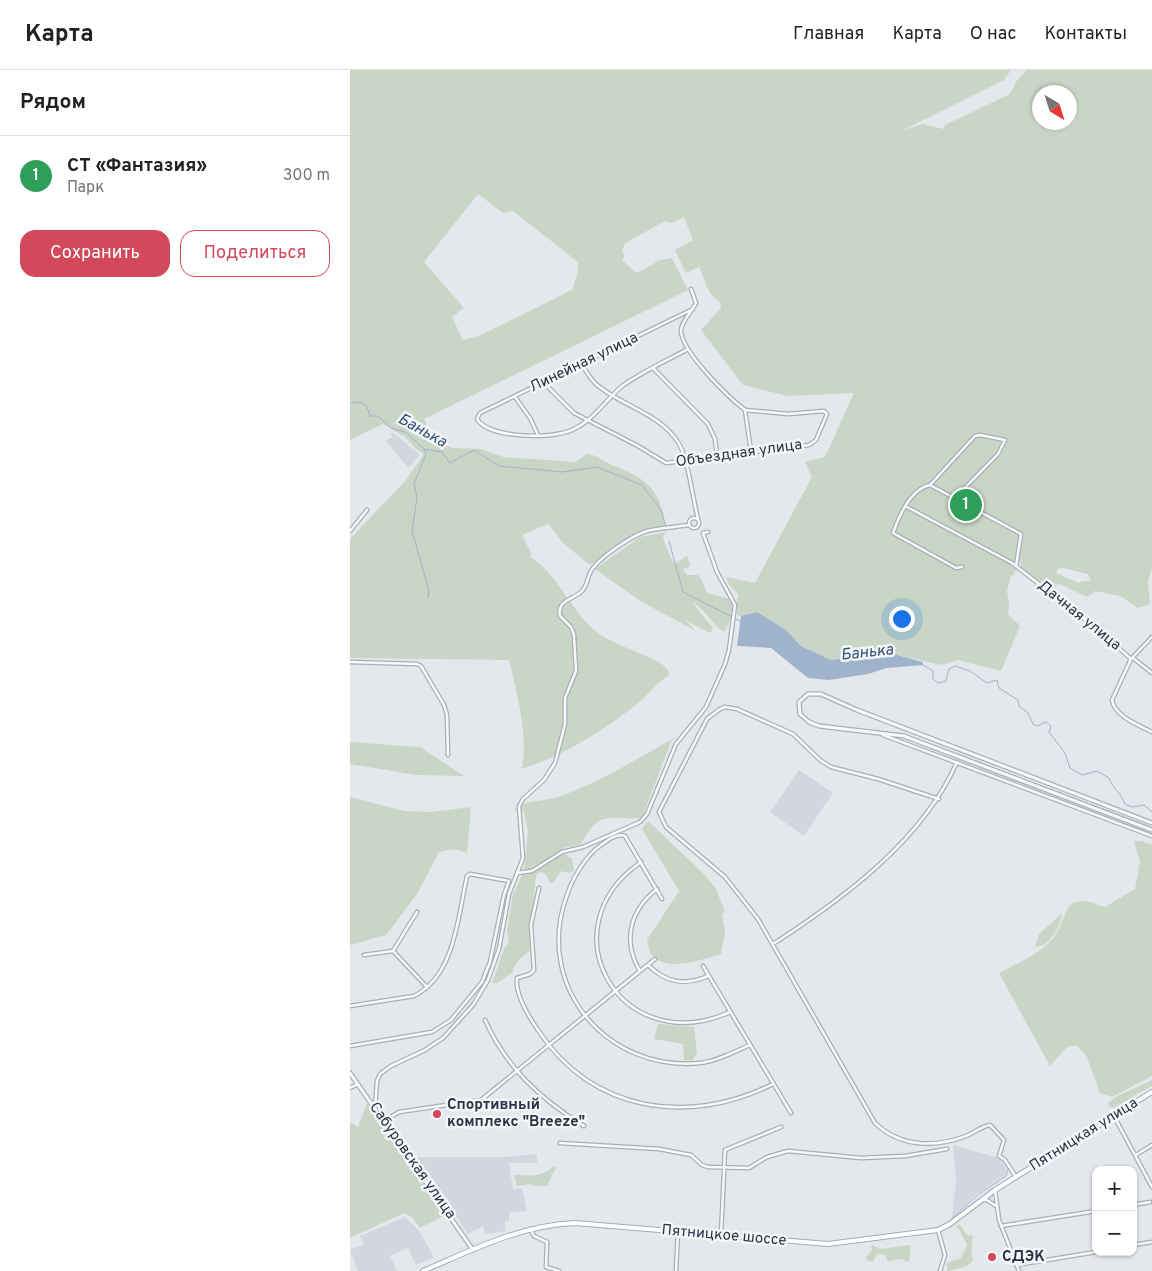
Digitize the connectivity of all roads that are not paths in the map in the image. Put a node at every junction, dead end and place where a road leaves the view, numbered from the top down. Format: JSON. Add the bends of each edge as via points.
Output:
{"nodes":[{"id":1,"x":691,"y":290,"type":"dead end"},
{"id":2,"x":693,"y":309,"type":"junction"},
{"id":3,"x":688,"y":349,"type":"junction"},
{"id":4,"x":581,"y":363,"type":"junction"},
{"id":5,"x":653,"y":368,"type":"junction"},
{"id":6,"x":543,"y":382,"type":"junction"},
{"id":7,"x":612,"y":395,"type":"junction"},
{"id":8,"x":515,"y":397,"type":"junction"},
{"id":9,"x":744,"y":410,"type":"junction"},
{"id":10,"x":589,"y":420,"type":"junction"},
{"id":11,"x":538,"y":435,"type":"junction"},
{"id":12,"x":750,"y":451,"type":"junction"},
{"id":13,"x":717,"y":455,"type":"junction"},
{"id":14,"x":684,"y":461,"type":"junction"},
{"id":15,"x":930,"y":485,"type":"junction"},
{"id":16,"x":954,"y":498,"type":"junction"},
{"id":17,"x":907,"y":506,"type":"junction"},
{"id":18,"x":367,"y":510,"type":"dead end"},
{"id":19,"x":698,"y":520,"type":"junction"},
{"id":20,"x":689,"y":525,"type":"junction"},
{"id":21,"x":350,"y":531,"type":"edge"},
{"id":22,"x":708,"y":532,"type":"dead end"},
{"id":23,"x":1016,"y":566,"type":"junction"},
{"id":24,"x":962,"y":567,"type":"dead end"},
{"id":25,"x":1152,"y":636,"type":"edge"},
{"id":26,"x":1132,"y":659,"type":"junction"},
{"id":27,"x":350,"y":662,"type":"edge"},
{"id":28,"x":1152,"y":673,"type":"edge"},
{"id":29,"x":872,"y":732,"type":"junction"},
{"id":30,"x":1152,"y":732,"type":"edge"},
{"id":31,"x":448,"y":755,"type":"dead end"},
{"id":32,"x":957,"y":762,"type":"junction"},
{"id":33,"x":939,"y":799,"type":"junction"},
{"id":34,"x":1152,"y":824,"type":"edge"},
{"id":35,"x":1152,"y":830,"type":"edge"},
{"id":36,"x":1152,"y":836,"type":"edge"},
{"id":37,"x":640,"y":862,"type":"junction"},
{"id":38,"x":516,"y":873,"type":"junction"},
{"id":39,"x":538,"y":888,"type":"dead end"},
{"id":40,"x":657,"y":889,"type":"junction"},
{"id":41,"x":662,"y":899,"type":"dead end"},
{"id":42,"x":417,"y":912,"type":"dead end"},
{"id":43,"x":773,"y":944,"type":"junction"},
{"id":44,"x":393,"y":951,"type":"junction"},
{"id":45,"x":364,"y":955,"type":"dead end"},
{"id":46,"x":655,"y":959,"type":"dead end"},
{"id":47,"x":648,"y":965,"type":"junction"},
{"id":48,"x":703,"y":966,"type":"dead end"},
{"id":49,"x":640,"y":971,"type":"junction"},
{"id":50,"x":708,"y":976,"type":"junction"},
{"id":51,"x":427,"y":987,"type":"junction"},
{"id":52,"x":616,"y":991,"type":"junction"},
{"id":53,"x":350,"y":1006,"type":"edge"},
{"id":54,"x":730,"y":1012,"type":"junction"},
{"id":55,"x":585,"y":1015,"type":"junction"},
{"id":56,"x":485,"y":1020,"type":"dead end"},
{"id":57,"x":548,"y":1045,"type":"junction"},
{"id":58,"x":750,"y":1045,"type":"junction"},
{"id":59,"x":350,"y":1046,"type":"edge"},
{"id":60,"x":515,"y":1071,"type":"junction"},
{"id":61,"x":350,"y":1073,"type":"edge"},
{"id":62,"x":358,"y":1084,"type":"junction"},
{"id":63,"x":773,"y":1084,"type":"junction"},
{"id":64,"x":350,"y":1088,"type":"edge"},
{"id":65,"x":1152,"y":1092,"type":"edge"},
{"id":66,"x":375,"y":1108,"type":"junction"},
{"id":67,"x":790,"y":1113,"type":"dead end"},
{"id":68,"x":1114,"y":1116,"type":"junction"},
{"id":69,"x":384,"y":1121,"type":"junction"},
{"id":70,"x":584,"y":1126,"type":"dead end"},
{"id":71,"x":781,"y":1127,"type":"dead end"},
{"id":72,"x":560,"y":1143,"type":"dead end"},
{"id":73,"x":1152,"y":1145,"type":"edge"},
{"id":74,"x":947,"y":1149,"type":"dead end"},
{"id":75,"x":1136,"y":1155,"type":"junction"},
{"id":76,"x":723,"y":1167,"type":"junction"},
{"id":77,"x":1016,"y":1177,"type":"junction"},
{"id":78,"x":1152,"y":1188,"type":"edge"},
{"id":79,"x":996,"y":1190,"type":"junction"},
{"id":80,"x":980,"y":1200,"type":"junction"},
{"id":81,"x":1150,"y":1202,"type":"dead end"},
{"id":82,"x":1137,"y":1204,"type":"edge"},
{"id":83,"x":996,"y":1206,"type":"junction"},
{"id":84,"x":1092,"y":1212,"type":"edge"},
{"id":85,"x":1001,"y":1226,"type":"junction"},
{"id":86,"x":530,"y":1228,"type":"junction"},
{"id":87,"x":938,"y":1230,"type":"junction"},
{"id":88,"x":678,"y":1232,"type":"junction"},
{"id":89,"x":721,"y":1235,"type":"junction"},
{"id":90,"x":1152,"y":1242,"type":"edge"},
{"id":91,"x":1137,"y":1244,"type":"edge"},
{"id":92,"x":473,"y":1250,"type":"junction"},
{"id":93,"x":1092,"y":1253,"type":"edge"},
{"id":94,"x":1016,"y":1266,"type":"junction"},
{"id":95,"x":423,"y":1271,"type":"edge"},
{"id":96,"x":559,"y":1271,"type":"edge"},
{"id":97,"x":676,"y":1271,"type":"edge"},
{"id":98,"x":940,"y":1271,"type":"edge"},
{"id":99,"x":1020,"y":1271,"type":"edge"}],
"edges":[{"from":1,"to":2,"type":"street","via":[[696,303]]},
{"from":2,"to":3,"type":"street","via":[[681,332]]},
{"from":2,"to":4,"type":"street","name":"Линейная улица"},
{"from":3,"to":5,"type":"street"},
{"from":3,"to":9,"type":"street","via":[[721,390]]},
{"from":4,"to":6,"type":"street","name":"Линейная улица"},
{"from":4,"to":7,"type":"street","via":[[596,384]]},
{"from":5,"to":7,"type":"street"},
{"from":5,"to":13,"type":"street","via":[[708,424],[715,439]]},
{"from":6,"to":8,"type":"street","name":"Линейная улица"},
{"from":6,"to":10,"type":"street","name":"Объездная улица","via":[[566,407]]},
{"from":7,"to":10,"type":"street"},
{"from":7,"to":14,"type":"street","via":[[634,406],[667,430],[678,442]]},
{"from":8,"to":11,"type":"street"},
{"from":8,"to":11,"type":"street","name":"Линейная улица","via":[[480,413],[477,419],[484,426],[499,431]]},
{"from":9,"to":12,"type":"street"},
{"from":9,"to":12,"type":"street","name":"Объездная улица","via":[[827,413],[813,444]]},
{"from":10,"to":11,"type":"street","via":[[558,435]]},
{"from":10,"to":14,"type":"street","name":"Объездная улица","via":[[666,463]]},
{"from":12,"to":13,"type":"street","name":"Объездная улица"},
{"from":13,"to":14,"type":"street","name":"Объездная улица"},
{"from":14,"to":19,"type":"street"},
{"from":15,"to":16,"type":"street"},
{"from":15,"to":16,"type":"street","via":[[974,436],[1005,440],[998,454]]},
{"from":15,"to":17,"type":"street","via":[[915,491]]},
{"from":16,"to":23,"type":"street","via":[[1021,534]]},
{"from":17,"to":23,"type":"street","name":"Дачная улица"},
{"from":17,"to":24,"type":"street","via":[[894,534],[956,568]]},
{"from":18,"to":21,"type":"street"},
{"from":19,"to":20,"type":"street","via":[[691,519]]},
{"from":19,"to":20,"type":"street","via":[[696,527]]},
{"from":20,"to":38,"type":"street","via":[[648,531],[630,540],[598,563],[584,588],[561,606],[560,616],[574,635],[576,671],[565,698],[566,724],[555,763],[520,806],[523,848]]},
{"from":22,"to":38,"type":"street","via":[[703,533],[717,572],[735,604],[729,650],[706,707],[676,744],[647,814],[640,822],[583,847],[562,852],[532,870]]},
{"from":23,"to":26,"type":"street","name":"Дачная улица"},
{"from":25,"to":26,"type":"street"},
{"from":26,"to":28,"type":"street","name":"Дачная улица"},
{"from":26,"to":30,"type":"street","via":[[1112,700],[1114,708]]},
{"from":27,"to":31,"type":"street","via":[[421,666],[444,705]]},
{"from":29,"to":32,"type":"street"},
{"from":29,"to":34,"type":"street","via":[[809,722],[800,714],[799,702],[808,694],[821,694]]},
{"from":29,"to":35,"type":"street","via":[[914,740]]},
{"from":32,"to":33,"type":"street"},
{"from":32,"to":36,"type":"street"},
{"from":33,"to":43,"type":"street","via":[[906,837],[860,881]]},
{"from":33,"to":43,"type":"street","via":[[831,766],[793,734],[746,712],[726,707],[714,711],[660,805],[660,820],[724,877],[743,898]]},
{"from":37,"to":40,"type":"street"},
{"from":37,"to":52,"type":"street","via":[[619,880],[610,893],[598,925],[599,961]]},
{"from":37,"to":55,"type":"street","via":[[626,838],[617,835],[589,856],[568,889],[560,917],[557,951],[569,992]]},
{"from":38,"to":66,"type":"street","via":[[507,900],[496,961],[480,994],[443,1038],[380,1074]]},
{"from":39,"to":57,"type":"street","via":[[531,926],[534,970],[516,980],[527,1012]]},
{"from":40,"to":41,"type":"street"},
{"from":40,"to":49,"type":"street","via":[[640,905],[631,926],[630,950]]},
{"from":42,"to":44,"type":"street"},
{"from":43,"to":77,"type":"street","via":[[870,1116],[883,1131],[906,1142],[926,1144],[956,1139],[990,1125],[1004,1142],[999,1156]]},
{"from":44,"to":45,"type":"street"},
{"from":44,"to":51,"type":"street"},
{"from":46,"to":47,"type":"street"},
{"from":47,"to":49,"type":"street"},
{"from":47,"to":50,"type":"street","via":[[660,975],[677,982]]},
{"from":48,"to":50,"type":"street"},
{"from":49,"to":52,"type":"street"},
{"from":50,"to":54,"type":"street"},
{"from":51,"to":53,"type":"street","via":[[414,996]]},
{"from":51,"to":59,"type":"street","via":[[450,952],[467,876],[509,881],[496,941],[482,982],[451,1020],[432,1032]]},
{"from":52,"to":54,"type":"street","via":[[634,1009],[667,1023],[707,1022]]},
{"from":52,"to":55,"type":"street"},
{"from":54,"to":58,"type":"street"},
{"from":55,"to":57,"type":"street"},
{"from":55,"to":58,"type":"street","via":[[617,1044],[662,1061],[701,1062]]},
{"from":56,"to":60,"type":"street"},
{"from":57,"to":60,"type":"street"},
{"from":57,"to":63,"type":"street","via":[[593,1083],[620,1096],[659,1106],[679,1109],[715,1105]]},
{"from":58,"to":63,"type":"street"},
{"from":60,"to":69,"type":"street","via":[[475,1102],[399,1112]]},
{"from":60,"to":70,"type":"street","via":[[553,1106]]},
{"from":61,"to":62,"type":"street","name":"Сабуровская улица"},
{"from":62,"to":64,"type":"street"},
{"from":62,"to":66,"type":"street","name":"Сабуровская улица"},
{"from":63,"to":67,"type":"street"},
{"from":65,"to":68,"type":"main road","name":"Пятницкая улица"},
{"from":66,"to":69,"type":"street","name":"Сабуровская улица"},
{"from":68,"to":75,"type":"street"},
{"from":68,"to":77,"type":"main road","name":"Пятницкая улица"},
{"from":69,"to":92,"type":"street","name":"Сабуровская улица"},
{"from":71,"to":76,"type":"street","via":[[725,1148]]},
{"from":72,"to":76,"type":"street","via":[[659,1149],[694,1157],[705,1167]]},
{"from":73,"to":75,"type":"street"},
{"from":74,"to":76,"type":"street","via":[[905,1156],[862,1158],[788,1151],[749,1168]]},
{"from":75,"to":78,"type":"street"},
{"from":76,"to":89,"type":"street"},
{"from":77,"to":79,"type":"main road","name":"Пятницкое шоссе"},
{"from":79,"to":80,"type":"main road","name":"Пятницкое шоссе"},
{"from":79,"to":83,"type":"street"},
{"from":80,"to":83,"type":"street","via":[[988,1200]]},
{"from":80,"to":87,"type":"main road","name":"Пятницкое шоссе"},
{"from":81,"to":82,"type":"street"},
{"from":83,"to":85,"type":"street"},
{"from":84,"to":85,"type":"street"},
{"from":85,"to":94,"type":"street"},
{"from":86,"to":88,"type":"main road","name":"Пятницкое шоссе","via":[[575,1223]]},
{"from":86,"to":92,"type":"main road","name":"Пятницкое шоссе"},
{"from":86,"to":96,"type":"street","via":[[534,1236],[547,1242],[546,1267]]},
{"from":87,"to":89,"type":"main road","name":"Пятницкое шоссе","via":[[828,1244]]},
{"from":87,"to":98,"type":"street","via":[[945,1255]]},
{"from":88,"to":89,"type":"main road","name":"Пятницкое шоссе"},
{"from":88,"to":97,"type":"street"},
{"from":90,"to":91,"type":"street"},
{"from":92,"to":95,"type":"main road","name":"Пятницкое шоссе"},
{"from":93,"to":94,"type":"street"},
{"from":94,"to":99,"type":"street"}]}
